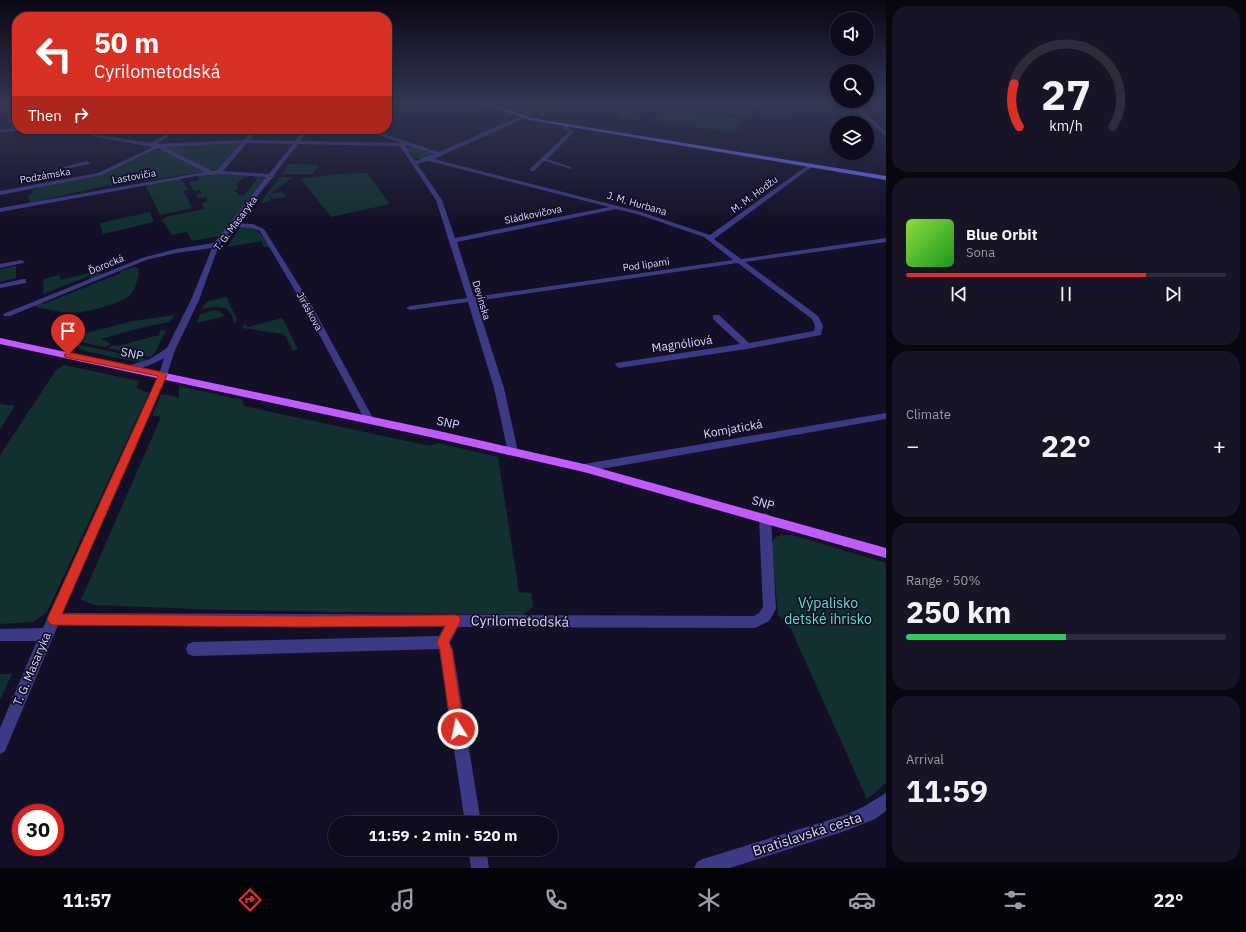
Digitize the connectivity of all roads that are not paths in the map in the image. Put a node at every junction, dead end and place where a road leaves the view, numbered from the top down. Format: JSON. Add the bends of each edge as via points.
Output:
{"nodes":[{"id":1,"x":296,"y":142,"type":"edge"},
{"id":2,"x":136,"y":143,"type":"edge"},
{"id":3,"x":156,"y":143,"type":"edge"},
{"id":4,"x":219,"y":143,"type":"edge"},
{"id":5,"x":244,"y":143,"type":"edge"},
{"id":6,"x":323,"y":143,"type":"edge"},
{"id":7,"x":400,"y":143,"type":"edge"},
{"id":8,"x":465,"y":143,"type":"edge"},
{"id":9,"x":561,"y":143,"type":"edge"},
{"id":10,"x":674,"y":143,"type":"edge"},
{"id":11,"x":404,"y":144,"type":"junction"},
{"id":12,"x":152,"y":145,"type":"junction"},
{"id":13,"x":158,"y":146,"type":"junction"},
{"id":14,"x":439,"y":154,"type":"junction"},
{"id":15,"x":429,"y":159,"type":"junction"},
{"id":16,"x":543,"y":160,"type":"junction"},
{"id":17,"x":87,"y":163,"type":"dead end"},
{"id":18,"x":414,"y":163,"type":"junction"},
{"id":19,"x":811,"y":165,"type":"junction"},
{"id":20,"x":569,"y":168,"type":"dead end"},
{"id":21,"x":532,"y":170,"type":"dead end"},
{"id":22,"x":210,"y":172,"type":"junction"},
{"id":23,"x":219,"y":172,"type":"junction"},
{"id":24,"x":272,"y":176,"type":"junction"},
{"id":25,"x":886,"y":178,"type":"edge"},
{"id":26,"x":66,"y":181,"type":"junction"},
{"id":27,"x":0,"y":193,"type":"edge"},
{"id":28,"x":616,"y":207,"type":"junction"},
{"id":29,"x":0,"y":210,"type":"edge"},
{"id":30,"x":233,"y":225,"type":"junction"},
{"id":31,"x":709,"y":239,"type":"junction"},
{"id":32,"x":886,"y":240,"type":"edge"},
{"id":33,"x":453,"y":241,"type":"junction"},
{"id":34,"x":216,"y":245,"type":"junction"},
{"id":35,"x":738,"y":261,"type":"junction"},
{"id":36,"x":22,"y":262,"type":"dead end"},
{"id":37,"x":0,"y":266,"type":"edge"},
{"id":38,"x":23,"y":281,"type":"dead end"},
{"id":39,"x":0,"y":286,"type":"edge"},
{"id":40,"x":470,"y":300,"type":"junction"},
{"id":41,"x":410,"y":308,"type":"dead end"},
{"id":42,"x":7,"y":314,"type":"dead end"},
{"id":43,"x":716,"y":317,"type":"dead end"},
{"id":44,"x":815,"y":318,"type":"joint"},
{"id":45,"x":0,"y":341,"type":"edge"},
{"id":46,"x":747,"y":346,"type":"junction"},
{"id":47,"x":171,"y":350,"type":"junction"},
{"id":48,"x":619,"y":365,"type":"dead end"},
{"id":49,"x":130,"y":368,"type":"junction"},
{"id":50,"x":162,"y":375,"type":"junction"},
{"id":51,"x":886,"y":416,"type":"edge"},
{"id":52,"x":369,"y":420,"type":"junction"},
{"id":53,"x":512,"y":452,"type":"junction"},
{"id":54,"x":584,"y":468,"type":"junction"},
{"id":55,"x":765,"y":518,"type":"junction"},
{"id":56,"x":886,"y":553,"type":"edge"},
{"id":57,"x":53,"y":619,"type":"junction"},
{"id":58,"x":455,"y":620,"type":"junction"},
{"id":59,"x":0,"y":634,"type":"edge"},
{"id":60,"x":47,"y":634,"type":"junction"},
{"id":61,"x":443,"y":642,"type":"junction"},
{"id":62,"x":193,"y":649,"type":"dead end"},
{"id":63,"x":0,"y":746,"type":"edge"},
{"id":64,"x":886,"y":801,"type":"edge"},
{"id":65,"x":472,"y":816,"type":"edge"},
{"id":66,"x":478,"y":856,"type":"edge"},
{"id":67,"x":480,"y":868,"type":"edge"},
{"id":68,"x":703,"y":868,"type":"edge"}],
"edges":[{"from":1,"to":24,"type":"street","name":"T. G. Masaryka"},
{"from":2,"to":12,"type":"street"},
{"from":3,"to":12,"type":"street"},
{"from":4,"to":13,"type":"street"},
{"from":5,"to":23,"type":"street"},
{"from":6,"to":11,"type":"street"},
{"from":7,"to":11,"type":"street"},
{"from":8,"to":14,"type":"street"},
{"from":9,"to":16,"type":"street"},
{"from":10,"to":19,"type":"main road"},
{"from":11,"to":14,"type":"street"},
{"from":11,"to":18,"type":"street","name":"Devínska"},
{"from":12,"to":13,"type":"street"},
{"from":13,"to":22,"type":"street"},
{"from":13,"to":26,"type":"street","name":"Podzámska","via":[[100,174]]},
{"from":14,"to":15,"type":"street"},
{"from":15,"to":18,"type":"street"},
{"from":15,"to":28,"type":"street","name":"J. M. Hurbana"},
{"from":16,"to":20,"type":"street"},
{"from":16,"to":21,"type":"street"},
{"from":17,"to":26,"type":"street","via":[[66,165]]},
{"from":18,"to":33,"type":"street","name":"Devínska","via":[[439,200]]},
{"from":19,"to":25,"type":"main road"},
{"from":19,"to":31,"type":"street","name":"M. M. Hodžu"},
{"from":22,"to":23,"type":"street","name":"Lastovičia"},
{"from":22,"to":29,"type":"street","name":"Lastovičia"},
{"from":23,"to":24,"type":"street","name":"Lastovičia"},
{"from":24,"to":30,"type":"street","name":"T. G. Masaryka"},
{"from":26,"to":27,"type":"street","name":"Podzámska"},
{"from":28,"to":31,"type":"street","name":"J. M. Hurbana"},
{"from":28,"to":33,"type":"street","name":"Sládkovičova"},
{"from":30,"to":34,"type":"street","name":"T. G. Masaryka"},
{"from":30,"to":52,"type":"street","name":"Jiráskova","via":[[253,226],[262,230],[308,306]]},
{"from":31,"to":35,"type":"street","name":"J. M. Hurbana"},
{"from":32,"to":35,"type":"street","name":"Pod lipami"},
{"from":33,"to":40,"type":"street","name":"Devínska"},
{"from":34,"to":42,"type":"street","name":"Ďorocká","via":[[144,259]]},
{"from":34,"to":47,"type":"street","name":"T. G. Masaryka","via":[[195,300]]},
{"from":35,"to":40,"type":"street","name":"Pod lipami"},
{"from":35,"to":44,"type":"street","name":"J. M. Hurbana"},
{"from":36,"to":37,"type":"street"},
{"from":38,"to":39,"type":"street"},
{"from":40,"to":41,"type":"street","name":"Pod lipami"},
{"from":40,"to":53,"type":"street","name":"Devínska","via":[[499,388]]},
{"from":43,"to":46,"type":"street","name":"Magnóliová"},
{"from":44,"to":46,"type":"street","name":"Magnóliová","via":[[819,326],[818,333]]},
{"from":45,"to":49,"type":"main road","name":"SNP"},
{"from":46,"to":48,"type":"street","name":"Magnóliová"},
{"from":47,"to":49,"type":"street","via":[[153,361]]},
{"from":47,"to":50,"type":"street","name":"T. G. Masaryka"},
{"from":49,"to":50,"type":"main road","name":"SNP"},
{"from":50,"to":52,"type":"main road","name":"SNP"},
{"from":50,"to":57,"type":"street","name":"T. G. Masaryka"},
{"from":51,"to":54,"type":"street","name":"Komjatická"},
{"from":52,"to":53,"type":"main road","name":"SNP"},
{"from":53,"to":54,"type":"main road","name":"SNP"},
{"from":54,"to":55,"type":"main road","name":"SNP"},
{"from":55,"to":56,"type":"main road","name":"SNP"},
{"from":55,"to":58,"type":"street","name":"Cyrilometodská","via":[[770,609],[756,622]]},
{"from":57,"to":58,"type":"street","name":"Cyrilometodská"},
{"from":57,"to":60,"type":"street","name":"T. G. Masaryka"},
{"from":58,"to":61,"type":"street"},
{"from":59,"to":60,"type":"street"},
{"from":60,"to":63,"type":"street","name":"T. G. Masaryka"},
{"from":61,"to":62,"type":"street"},
{"from":61,"to":65,"type":"street"},
{"from":64,"to":68,"type":"street","name":"Bratislavská cesta","via":[[869,813],[845,823]]},
{"from":66,"to":67,"type":"street"}]}
